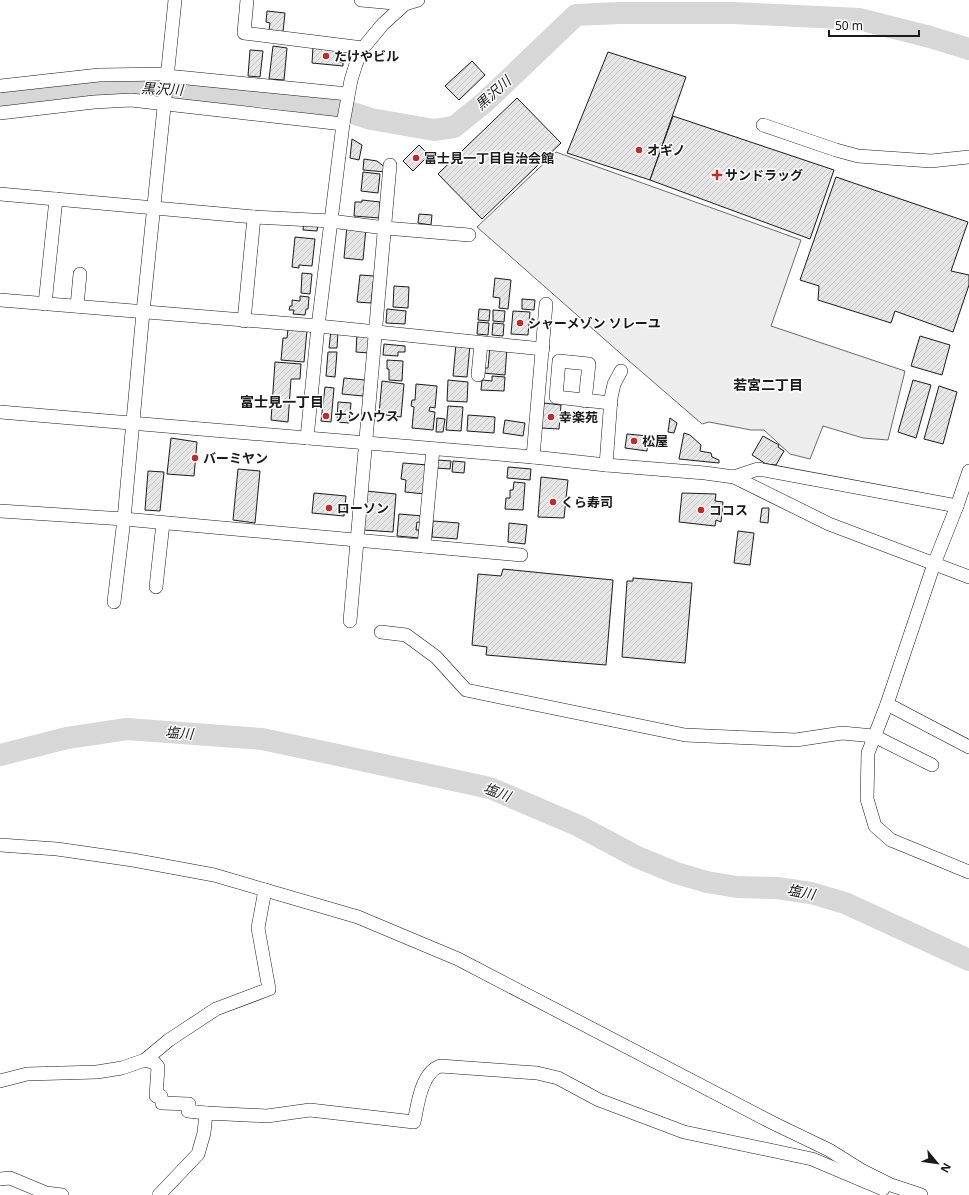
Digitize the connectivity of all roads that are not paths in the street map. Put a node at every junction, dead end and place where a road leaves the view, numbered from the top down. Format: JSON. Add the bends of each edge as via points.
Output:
{"nodes":[{"id":1,"x":175,"y":0,"type":"edge"},
{"id":2,"x":247,"y":0,"type":"edge"},
{"id":3,"x":362,"y":0,"type":"edge"},
{"id":4,"x":418,"y":0,"type":"edge"},
{"id":5,"x":405,"y":4,"type":"junction"},
{"id":6,"x":363,"y":48,"type":"junction"},
{"id":7,"x":167,"y":75,"type":"junction"},
{"id":8,"x":0,"y":86,"type":"edge"},
{"id":9,"x":348,"y":94,"type":"junction"},
{"id":10,"x":165,"y":104,"type":"junction"},
{"id":11,"x":0,"y":113,"type":"edge"},
{"id":12,"x":343,"y":124,"type":"junction"},
{"id":13,"x":763,"y":125,"type":"dead end"},
{"id":14,"x":969,"y":157,"type":"edge"},
{"id":15,"x":390,"y":165,"type":"dead end"},
{"id":16,"x":0,"y":194,"type":"edge"},
{"id":17,"x":56,"y":200,"type":"junction"},
{"id":18,"x":154,"y":208,"type":"junction"},
{"id":19,"x":254,"y":217,"type":"junction"},
{"id":20,"x":331,"y":221,"type":"junction"},
{"id":21,"x":385,"y":228,"type":"junction"},
{"id":22,"x":469,"y":235,"type":"dead end"},
{"id":23,"x":80,"y":274,"type":"dead end"},
{"id":24,"x":0,"y":300,"type":"edge"},
{"id":25,"x":45,"y":304,"type":"junction"},
{"id":26,"x":546,"y":304,"type":"dead end"},
{"id":27,"x":77,"y":306,"type":"junction"},
{"id":28,"x":143,"y":312,"type":"junction"},
{"id":29,"x":244,"y":321,"type":"junction"},
{"id":30,"x":318,"y":326,"type":"junction"},
{"id":31,"x":375,"y":332,"type":"junction"},
{"id":32,"x":481,"y":343,"type":"junction"},
{"id":33,"x":542,"y":349,"type":"junction"},
{"id":34,"x":621,"y":371,"type":"dead end"},
{"id":35,"x":478,"y":375,"type":"dead end"},
{"id":36,"x":585,"y":401,"type":"dead end"},
{"id":37,"x":611,"y":404,"type":"junction"},
{"id":38,"x":0,"y":412,"type":"edge"},
{"id":39,"x":133,"y":424,"type":"junction"},
{"id":40,"x":308,"y":438,"type":"junction"},
{"id":41,"x":366,"y":443,"type":"junction"},
{"id":42,"x":433,"y":449,"type":"junction"},
{"id":43,"x":533,"y":457,"type":"junction"},
{"id":44,"x":606,"y":465,"type":"junction"},
{"id":45,"x":969,"y":471,"type":"edge"},
{"id":46,"x":734,"y":477,"type":"junction"},
{"id":47,"x":957,"y":506,"type":"junction"},
{"id":48,"x":0,"y":511,"type":"edge"},
{"id":49,"x":124,"y":519,"type":"junction"},
{"id":50,"x":163,"y":522,"type":"junction"},
{"id":51,"x":357,"y":540,"type":"junction"},
{"id":52,"x":424,"y":546,"type":"junction"},
{"id":53,"x":521,"y":555,"type":"dead end"},
{"id":54,"x":934,"y":564,"type":"junction"},
{"id":55,"x":969,"y":577,"type":"edge"},
{"id":56,"x":156,"y":587,"type":"dead end"},
{"id":57,"x":114,"y":602,"type":"dead end"},
{"id":58,"x":350,"y":621,"type":"dead end"},
{"id":59,"x":381,"y":632,"type":"dead end"},
{"id":60,"x":887,"y":704,"type":"junction"},
{"id":61,"x":874,"y":736,"type":"junction"},
{"id":62,"x":969,"y":747,"type":"edge"},
{"id":63,"x":932,"y":765,"type":"dead end"},
{"id":64,"x":0,"y":845,"type":"edge"},
{"id":65,"x":969,"y":872,"type":"edge"},
{"id":66,"x":265,"y":890,"type":"junction"},
{"id":67,"x":145,"y":1060,"type":"junction"},
{"id":68,"x":0,"y":1081,"type":"edge"},
{"id":69,"x":206,"y":1113,"type":"junction"},
{"id":70,"x":0,"y":1179,"type":"edge"},
{"id":71,"x":62,"y":1195,"type":"edge"},
{"id":72,"x":159,"y":1195,"type":"edge"},
{"id":73,"x":900,"y":1195,"type":"edge"},
{"id":74,"x":921,"y":1195,"type":"edge"}],
"edges":[{"from":1,"to":7,"type":"street"},
{"from":2,"to":6,"type":"street","via":[[244,32]]},
{"from":3,"to":5,"type":"street"},
{"from":4,"to":5,"type":"street"},
{"from":5,"to":6,"type":"street","via":[[383,24]]},
{"from":6,"to":9,"type":"street"},
{"from":7,"to":8,"type":"street","via":[[99,75]]},
{"from":7,"to":9,"type":"street"},
{"from":7,"to":10,"type":"street"},
{"from":9,"to":12,"type":"street"},
{"from":10,"to":11,"type":"street","via":[[131,100],[94,102]]},
{"from":10,"to":12,"type":"street"},
{"from":10,"to":18,"type":"street"},
{"from":12,"to":20,"type":"street"},
{"from":13,"to":14,"type":"street","via":[[858,156],[930,161]]},
{"from":15,"to":21,"type":"street"},
{"from":16,"to":17,"type":"street"},
{"from":17,"to":18,"type":"street"},
{"from":17,"to":25,"type":"street"},
{"from":18,"to":19,"type":"street"},
{"from":18,"to":28,"type":"street"},
{"from":19,"to":20,"type":"street"},
{"from":19,"to":29,"type":"street"},
{"from":20,"to":21,"type":"street"},
{"from":20,"to":30,"type":"street"},
{"from":21,"to":22,"type":"street"},
{"from":21,"to":31,"type":"street"},
{"from":23,"to":27,"type":"street"},
{"from":24,"to":25,"type":"street"},
{"from":25,"to":27,"type":"street"},
{"from":26,"to":33,"type":"street"},
{"from":27,"to":28,"type":"street"},
{"from":28,"to":29,"type":"street"},
{"from":28,"to":39,"type":"street"},
{"from":29,"to":30,"type":"street"},
{"from":30,"to":31,"type":"street"},
{"from":30,"to":40,"type":"street"},
{"from":31,"to":32,"type":"street"},
{"from":31,"to":41,"type":"street"},
{"from":32,"to":33,"type":"street"},
{"from":32,"to":35,"type":"street"},
{"from":33,"to":43,"type":"street"},
{"from":34,"to":37,"type":"street","via":[[614,384]]},
{"from":36,"to":37,"type":"street"},
{"from":37,"to":44,"type":"street"},
{"from":38,"to":39,"type":"street"},
{"from":39,"to":40,"type":"street"},
{"from":39,"to":49,"type":"street"},
{"from":40,"to":41,"type":"street"},
{"from":41,"to":42,"type":"street"},
{"from":41,"to":51,"type":"street"},
{"from":42,"to":43,"type":"street"},
{"from":42,"to":52,"type":"street"},
{"from":43,"to":44,"type":"street"},
{"from":44,"to":46,"type":"street"},
{"from":45,"to":47,"type":"street"},
{"from":46,"to":47,"type":"street","via":[[758,469]]},
{"from":46,"to":54,"type":"street","via":[[829,524]]},
{"from":47,"to":54,"type":"street"},
{"from":48,"to":49,"type":"street"},
{"from":49,"to":50,"type":"street"},
{"from":49,"to":57,"type":"street"},
{"from":50,"to":51,"type":"street"},
{"from":50,"to":56,"type":"street"},
{"from":51,"to":52,"type":"street"},
{"from":51,"to":58,"type":"street"},
{"from":52,"to":53,"type":"street"},
{"from":54,"to":55,"type":"street"},
{"from":54,"to":60,"type":"street"},
{"from":59,"to":61,"type":"street","via":[[406,635],[436,657],[466,690],[685,735],[796,740],[842,733]]},
{"from":60,"to":61,"type":"street"},
{"from":60,"to":62,"type":"street"},
{"from":61,"to":63,"type":"street"},
{"from":61,"to":65,"type":"street","via":[[868,753],[867,799],[875,826],[891,840]]},
{"from":64,"to":66,"type":"street","via":[[57,849],[133,860],[214,875]]},
{"from":66,"to":67,"type":"street","via":[[258,928],[269,989],[216,1009],[169,1040]]},
{"from":66,"to":74,"type":"street","via":[[358,917],[458,959],[829,1150],[890,1185]]},
{"from":67,"to":68,"type":"street","via":[[122,1068],[97,1072],[27,1074]]},
{"from":67,"to":69,"type":"street","via":[[155,1063],[158,1067],[156,1096],[161,1096],[162,1103],[188,1104],[188,1111]]},
{"from":69,"to":72,"type":"street","via":[[198,1154]]},
{"from":69,"to":73,"type":"street","via":[[267,1116],[310,1110],[414,1122],[424,1082],[428,1074],[440,1066],[537,1073],[558,1078],[599,1100],[684,1132],[812,1159]]},
{"from":70,"to":71,"type":"street","via":[[10,1178],[46,1193]]}]}
